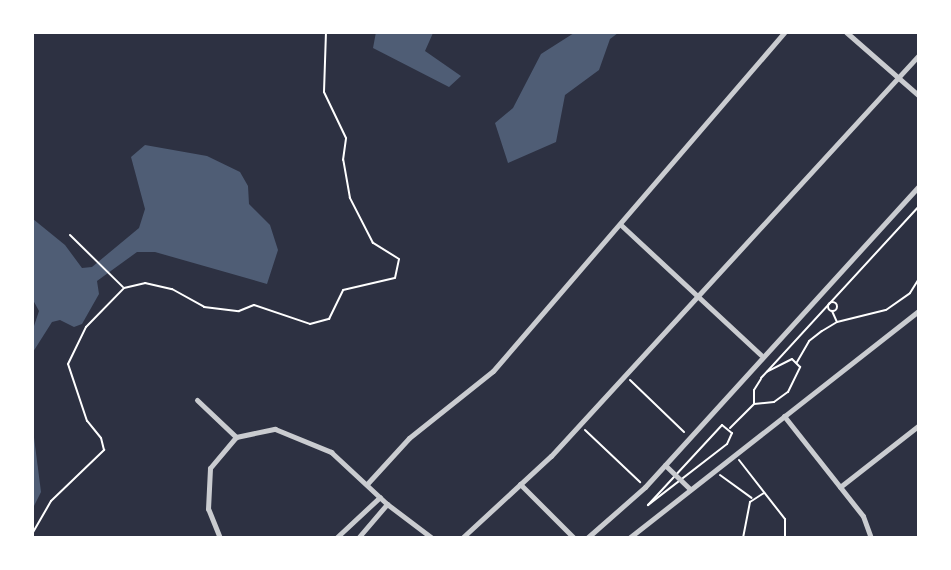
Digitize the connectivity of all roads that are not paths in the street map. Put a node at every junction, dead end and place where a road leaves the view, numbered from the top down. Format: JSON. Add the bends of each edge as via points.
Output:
{"nodes":[{"id":1,"x":785,"y":32,"type":"edge"},
{"id":2,"x":846,"y":32,"type":"edge"},
{"id":3,"x":918,"y":56,"type":"edge"},
{"id":4,"x":898,"y":76,"type":"junction"},
{"id":5,"x":918,"y":95,"type":"edge"},
{"id":6,"x":918,"y":187,"type":"edge"},
{"id":7,"x":621,"y":225,"type":"junction"},
{"id":8,"x":697,"y":296,"type":"junction"},
{"id":9,"x":918,"y":311,"type":"edge"},
{"id":10,"x":761,"y":355,"type":"junction"},
{"id":11,"x":197,"y":400,"type":"dead end"},
{"id":12,"x":784,"y":416,"type":"junction"},
{"id":13,"x":918,"y":426,"type":"edge"},
{"id":14,"x":236,"y":438,"type":"junction"},
{"id":15,"x":665,"y":465,"type":"junction"},
{"id":16,"x":367,"y":484,"type":"junction"},
{"id":17,"x":520,"y":484,"type":"junction"},
{"id":18,"x":840,"y":487,"type":"junction"},
{"id":19,"x":690,"y":489,"type":"junction"},
{"id":20,"x":380,"y":497,"type":"junction"},
{"id":21,"x":387,"y":504,"type":"junction"},
{"id":22,"x":220,"y":538,"type":"edge"},
{"id":23,"x":336,"y":538,"type":"edge"},
{"id":24,"x":358,"y":538,"type":"edge"},
{"id":25,"x":432,"y":538,"type":"edge"},
{"id":26,"x":462,"y":538,"type":"edge"},
{"id":27,"x":574,"y":538,"type":"edge"},
{"id":28,"x":588,"y":538,"type":"edge"},
{"id":29,"x":629,"y":538,"type":"edge"},
{"id":30,"x":871,"y":538,"type":"edge"}],
"edges":[{"from":1,"to":7,"type":"street"},
{"from":2,"to":4,"type":"street"},
{"from":3,"to":4,"type":"street"},
{"from":4,"to":5,"type":"street"},
{"from":4,"to":8,"type":"street"},
{"from":6,"to":10,"type":"street"},
{"from":7,"to":8,"type":"street"},
{"from":7,"to":16,"type":"street","via":[[493,371],[409,438]]},
{"from":8,"to":10,"type":"street"},
{"from":8,"to":17,"type":"street","via":[[580,425]]},
{"from":9,"to":12,"type":"street"},
{"from":10,"to":15,"type":"street"},
{"from":11,"to":14,"type":"street"},
{"from":12,"to":18,"type":"street"},
{"from":12,"to":19,"type":"street"},
{"from":13,"to":18,"type":"street"},
{"from":14,"to":16,"type":"street","via":[[275,429],[295,434],[331,452]]},
{"from":14,"to":22,"type":"street","via":[[220,451],[206,488],[208,509]]},
{"from":15,"to":19,"type":"street"},
{"from":15,"to":28,"type":"street"},
{"from":16,"to":20,"type":"street"},
{"from":17,"to":26,"type":"street"},
{"from":17,"to":27,"type":"street"},
{"from":18,"to":30,"type":"street","via":[[863,516]]},
{"from":19,"to":29,"type":"street"},
{"from":20,"to":21,"type":"street"},
{"from":20,"to":23,"type":"street"},
{"from":21,"to":24,"type":"street"},
{"from":21,"to":25,"type":"street"}]}
